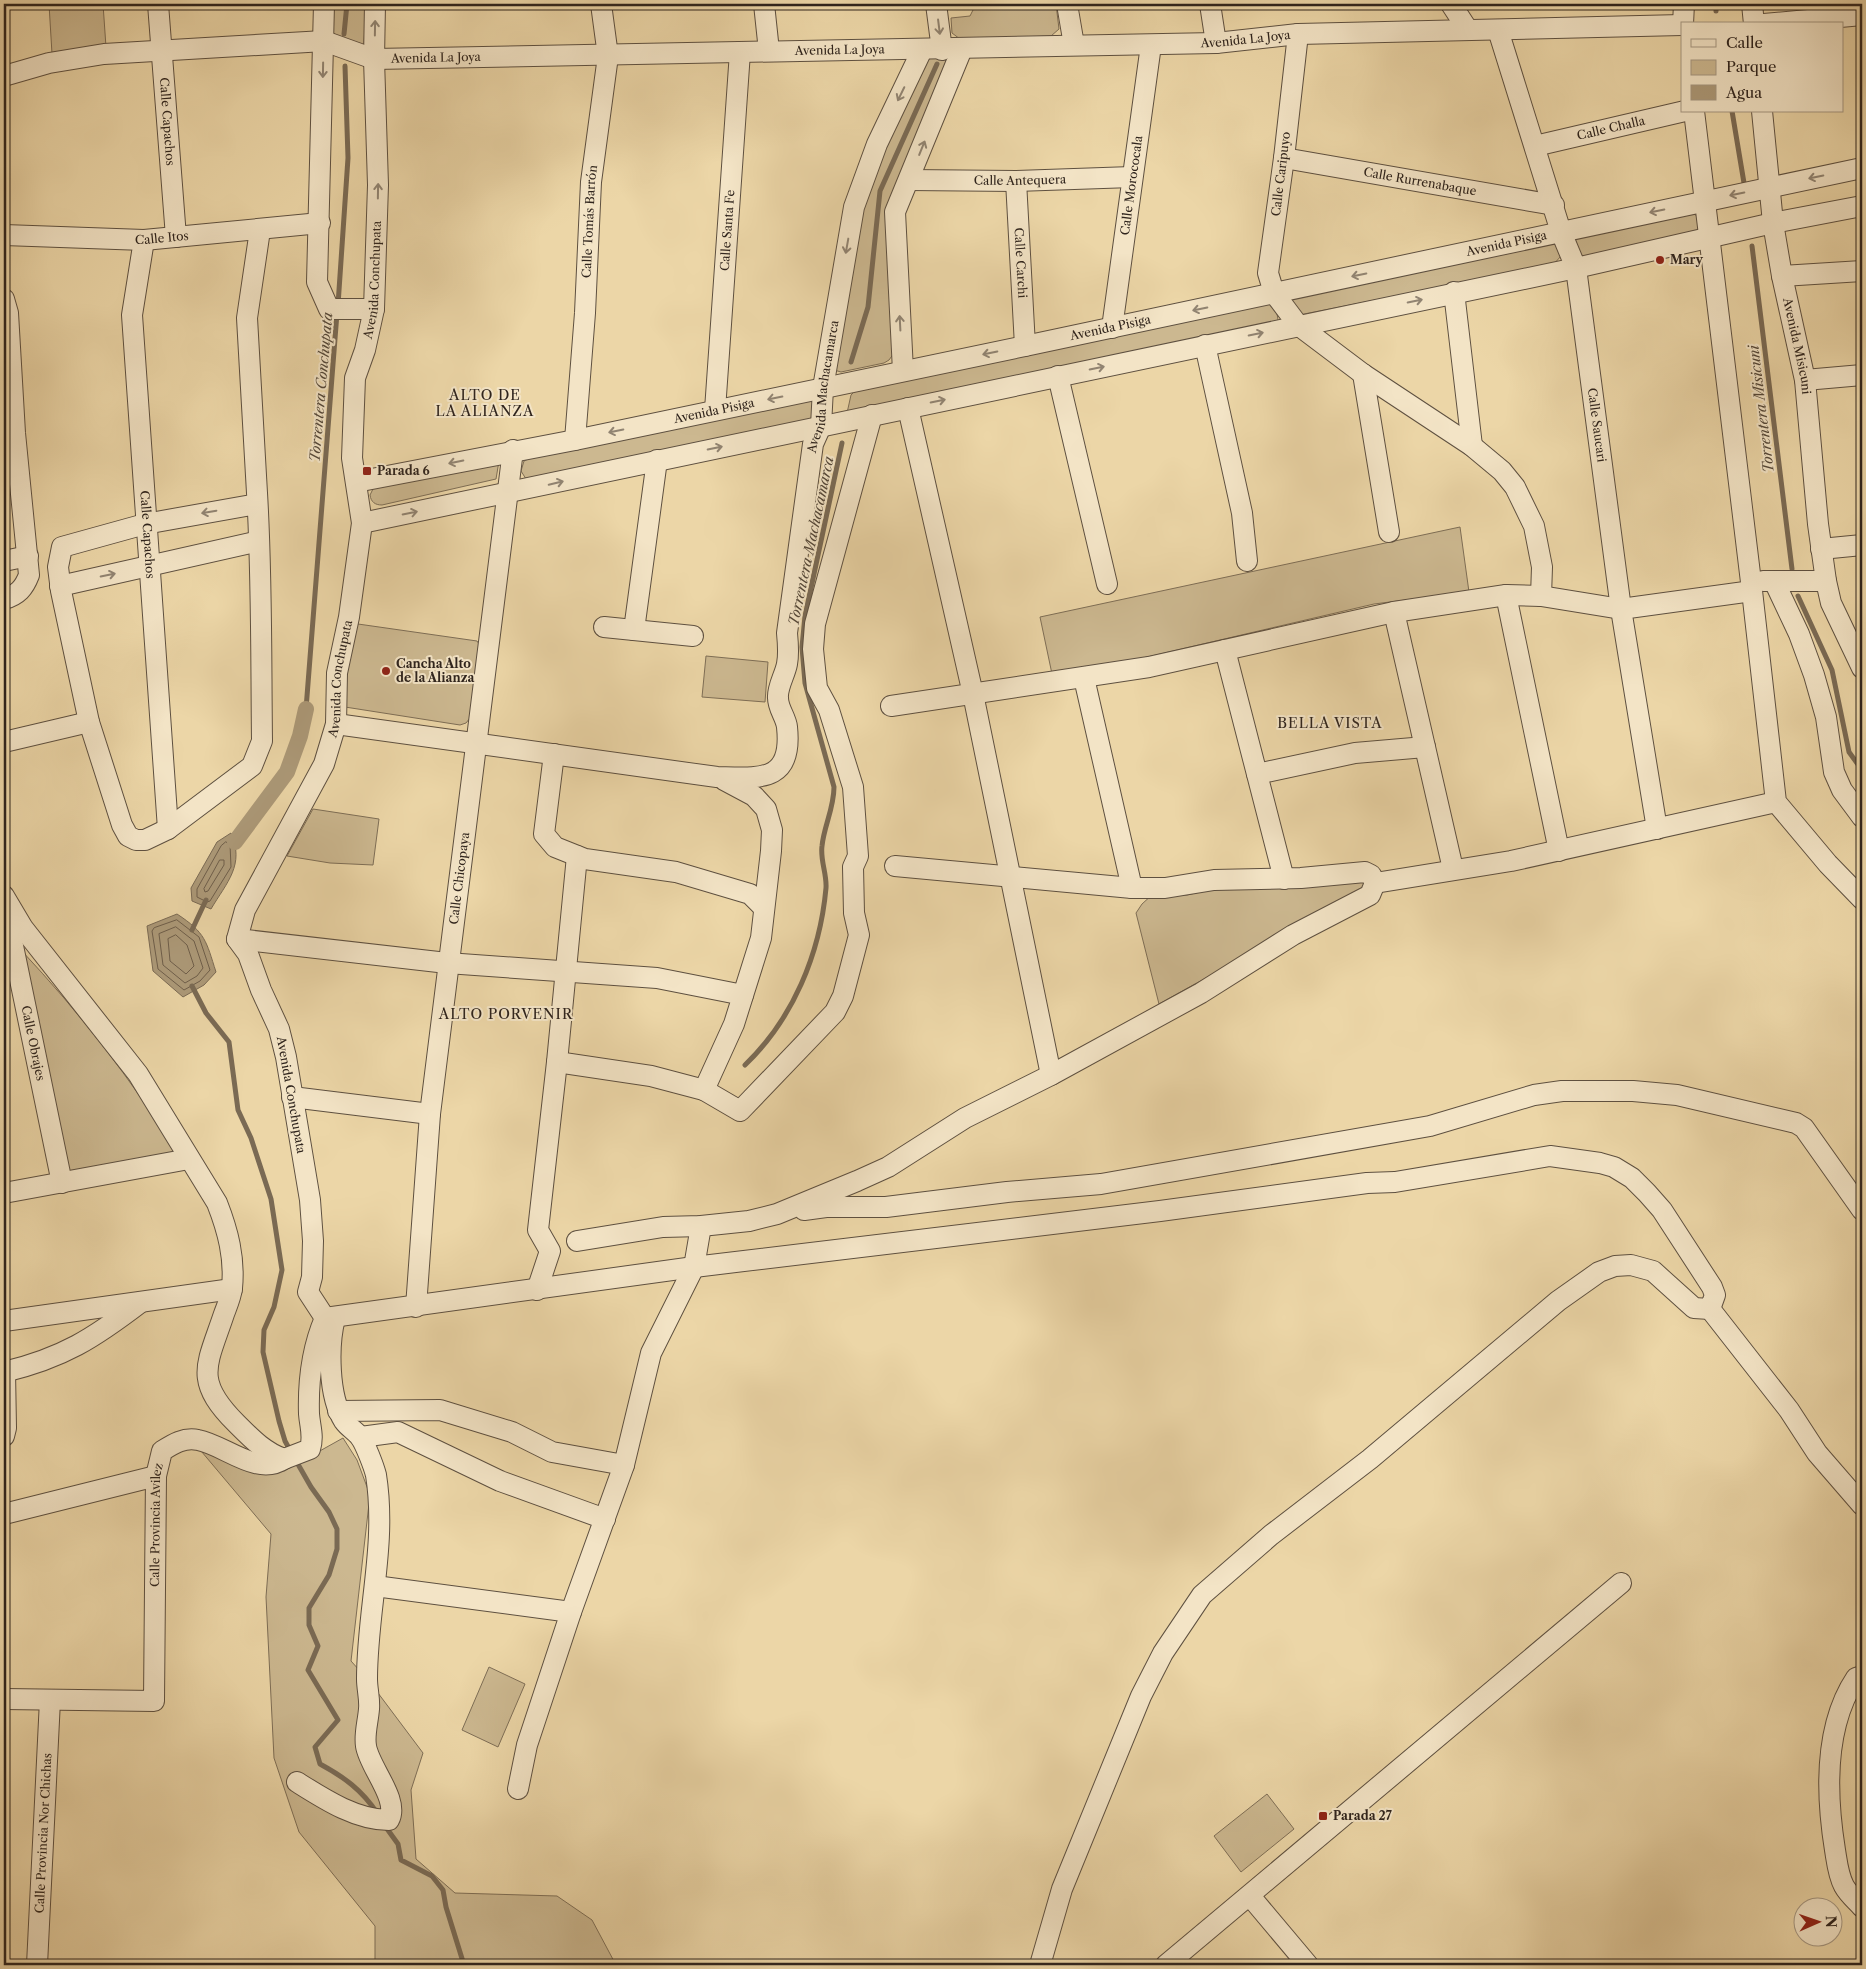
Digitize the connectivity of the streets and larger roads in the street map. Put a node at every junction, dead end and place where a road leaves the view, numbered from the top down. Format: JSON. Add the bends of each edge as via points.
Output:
{"nodes":[{"id":1,"x":158,"y":4,"type":"edge"},
{"id":2,"x":324,"y":4,"type":"edge"},
{"id":3,"x":375,"y":4,"type":"edge"},
{"id":4,"x":601,"y":4,"type":"edge"},
{"id":5,"x":764,"y":4,"type":"edge"},
{"id":6,"x":936,"y":4,"type":"edge"},
{"id":7,"x":1067,"y":4,"type":"edge"},
{"id":8,"x":1210,"y":4,"type":"edge"},
{"id":9,"x":1451,"y":4,"type":"edge"},
{"id":10,"x":1684,"y":4,"type":"edge"},
{"id":11,"x":1752,"y":4,"type":"edge"},
{"id":12,"x":1859,"y":11,"type":"edge"},
{"id":13,"x":1683,"y":22,"type":"edge"},
{"id":14,"x":1754,"y":22,"type":"edge"},
{"id":15,"x":1779,"y":22,"type":"edge"},
{"id":16,"x":1681,"y":24,"type":"edge"},
{"id":17,"x":1468,"y":30,"type":"junction"},
{"id":18,"x":1498,"y":30,"type":"junction"},
{"id":19,"x":1298,"y":34,"type":"junction"},
{"id":20,"x":324,"y":41,"type":"junction"},
{"id":21,"x":1216,"y":43,"type":"junction"},
{"id":22,"x":1151,"y":44,"type":"junction"},
{"id":23,"x":1074,"y":46,"type":"junction"},
{"id":24,"x":161,"y":49,"type":"junction"},
{"id":25,"x":962,"y":49,"type":"junction"},
{"id":26,"x":932,"y":50,"type":"junction"},
{"id":27,"x":769,"y":51,"type":"junction"},
{"id":28,"x":740,"y":52,"type":"junction"},
{"id":29,"x":608,"y":56,"type":"junction"},
{"id":30,"x":374,"y":59,"type":"junction"},
{"id":31,"x":4,"y":76,"type":"edge"},
{"id":32,"x":1681,"y":112,"type":"edge"},
{"id":33,"x":1694,"y":112,"type":"edge"},
{"id":34,"x":1762,"y":112,"type":"edge"},
{"id":35,"x":1535,"y":146,"type":"junction"},
{"id":36,"x":1284,"y":158,"type":"junction"},
{"id":37,"x":1862,"y":168,"type":"edge"},
{"id":38,"x":1132,"y":176,"type":"junction"},
{"id":39,"x":909,"y":180,"type":"junction"},
{"id":40,"x":1016,"y":181,"type":"junction"},
{"id":41,"x":1769,"y":187,"type":"junction"},
{"id":42,"x":1705,"y":201,"type":"junction"},
{"id":43,"x":1554,"y":206,"type":"junction"},
{"id":44,"x":1862,"y":206,"type":"edge"},
{"id":45,"x":320,"y":223,"type":"junction"},
{"id":46,"x":1774,"y":223,"type":"junction"},
{"id":47,"x":260,"y":230,"type":"junction"},
{"id":48,"x":1561,"y":232,"type":"junction"},
{"id":49,"x":4,"y":235,"type":"edge"},
{"id":50,"x":176,"y":237,"type":"junction"},
{"id":51,"x":1710,"y":238,"type":"junction"},
{"id":52,"x":144,"y":240,"type":"junction"},
{"id":53,"x":1576,"y":268,"type":"junction"},
{"id":54,"x":1862,"y":271,"type":"edge"},
{"id":55,"x":1782,"y":276,"type":"junction"},
{"id":56,"x":1454,"y":292,"type":"junction"},
{"id":57,"x":4,"y":299,"type":"edge"},
{"id":58,"x":1280,"y":301,"type":"junction"},
{"id":59,"x":365,"y":310,"type":"junction"},
{"id":60,"x":1298,"y":325,"type":"junction"},
{"id":61,"x":1112,"y":328,"type":"junction"},
{"id":62,"x":1204,"y":345,"type":"junction"},
{"id":63,"x":1025,"y":346,"type":"junction"},
{"id":64,"x":903,"y":371,"type":"junction"},
{"id":65,"x":1363,"y":374,"type":"junction"},
{"id":66,"x":1862,"y":375,"type":"edge"},
{"id":67,"x":1058,"y":376,"type":"junction"},
{"id":68,"x":1805,"y":380,"type":"junction"},
{"id":69,"x":823,"y":388,"type":"junction"},
{"id":70,"x":908,"y":408,"type":"junction"},
{"id":71,"x":715,"y":410,"type":"junction"},
{"id":72,"x":872,"y":415,"type":"junction"},
{"id":73,"x":821,"y":426,"type":"junction"},
{"id":74,"x":9,"y":433,"type":"edge"},
{"id":75,"x":575,"y":440,"type":"junction"},
{"id":76,"x":1472,"y":446,"type":"junction"},
{"id":77,"x":513,"y":450,"type":"junction"},
{"id":78,"x":657,"y":460,"type":"junction"},
{"id":79,"x":356,"y":482,"type":"junction"},
{"id":80,"x":508,"y":494,"type":"junction"},
{"id":81,"x":257,"y":504,"type":"junction"},
{"id":82,"x":362,"y":523,"type":"junction"},
{"id":83,"x":145,"y":524,"type":"junction"},
{"id":84,"x":1390,"y":532,"type":"dead end"},
{"id":85,"x":260,"y":541,"type":"junction"},
{"id":86,"x":1862,"y":545,"type":"edge"},
{"id":87,"x":1821,"y":549,"type":"junction"},
{"id":88,"x":28,"y":556,"type":"junction"},
{"id":89,"x":4,"y":561,"type":"edge"},
{"id":90,"x":1247,"y":561,"type":"dead end"},
{"id":91,"x":149,"y":566,"type":"junction"},
{"id":92,"x":1774,"y":581,"type":"junction"},
{"id":93,"x":1826,"y":581,"type":"junction"},
{"id":94,"x":1107,"y":584,"type":"dead end"},
{"id":95,"x":60,"y":586,"type":"junction"},
{"id":96,"x":1752,"y":586,"type":"junction"},
{"id":97,"x":1506,"y":594,"type":"junction"},
{"id":98,"x":1541,"y":596,"type":"junction"},
{"id":99,"x":4,"y":599,"type":"edge"},
{"id":100,"x":1621,"y":609,"type":"junction"},
{"id":101,"x":1394,"y":612,"type":"junction"},
{"id":102,"x":604,"y":627,"type":"dead end"},
{"id":103,"x":634,"y":630,"type":"junction"},
{"id":104,"x":693,"y":636,"type":"dead end"},
{"id":105,"x":1225,"y":650,"type":"junction"},
{"id":106,"x":1862,"y":668,"type":"edge"},
{"id":107,"x":1084,"y":678,"type":"junction"},
{"id":108,"x":973,"y":694,"type":"junction"},
{"id":109,"x":891,"y":706,"type":"dead end"},
{"id":110,"x":89,"y":722,"type":"junction"},
{"id":111,"x":336,"y":724,"type":"junction"},
{"id":112,"x":4,"y":742,"type":"edge"},
{"id":113,"x":476,"y":743,"type":"junction"},
{"id":114,"x":1425,"y":747,"type":"junction"},
{"id":115,"x":554,"y":754,"type":"junction"},
{"id":116,"x":1257,"y":774,"type":"junction"},
{"id":117,"x":717,"y":777,"type":"junction"},
{"id":118,"x":1776,"y":802,"type":"junction"},
{"id":119,"x":1862,"y":817,"type":"edge"},
{"id":120,"x":168,"y":829,"type":"junction"},
{"id":121,"x":1658,"y":829,"type":"junction"},
{"id":122,"x":1558,"y":850,"type":"junction"},
{"id":123,"x":577,"y":856,"type":"junction"},
{"id":124,"x":896,"y":866,"type":"dead end"},
{"id":125,"x":1454,"y":869,"type":"junction"},
{"id":126,"x":1010,"y":877,"type":"junction"},
{"id":127,"x":1284,"y":878,"type":"junction"},
{"id":128,"x":1375,"y":883,"type":"junction"},
{"id":129,"x":1132,"y":888,"type":"junction"},
{"id":130,"x":4,"y":896,"type":"edge"},
{"id":131,"x":1862,"y":899,"type":"edge"},
{"id":132,"x":4,"y":902,"type":"edge"},
{"id":133,"x":764,"y":908,"type":"junction"},
{"id":134,"x":238,"y":938,"type":"junction"},
{"id":135,"x":447,"y":963,"type":"junction"},
{"id":136,"x":566,"y":972,"type":"junction"},
{"id":137,"x":743,"y":995,"type":"junction"},
{"id":138,"x":557,"y":1062,"type":"junction"},
{"id":139,"x":1051,"y":1075,"type":"junction"},
{"id":140,"x":704,"y":1090,"type":"junction"},
{"id":141,"x":292,"y":1097,"type":"junction"},
{"id":142,"x":430,"y":1114,"type":"junction"},
{"id":143,"x":189,"y":1159,"type":"junction"},
{"id":144,"x":62,"y":1183,"type":"junction"},
{"id":145,"x":4,"y":1193,"type":"edge"},
{"id":146,"x":1862,"y":1210,"type":"edge"},
{"id":147,"x":778,"y":1214,"type":"junction"},
{"id":148,"x":701,"y":1226,"type":"junction"},
{"id":149,"x":577,"y":1240,"type":"dead end"},
{"id":150,"x":694,"y":1267,"type":"junction"},
{"id":151,"x":232,"y":1290,"type":"junction"},
{"id":152,"x":537,"y":1290,"type":"junction"},
{"id":153,"x":142,"y":1302,"type":"junction"},
{"id":154,"x":416,"y":1307,"type":"junction"},
{"id":155,"x":1710,"y":1309,"type":"junction"},
{"id":156,"x":330,"y":1318,"type":"junction"},
{"id":157,"x":4,"y":1321,"type":"edge"},
{"id":158,"x":5,"y":1372,"type":"edge"},
{"id":159,"x":338,"y":1411,"type":"junction"},
{"id":160,"x":4,"y":1436,"type":"edge"},
{"id":161,"x":361,"y":1437,"type":"junction"},
{"id":162,"x":284,"y":1459,"type":"junction"},
{"id":163,"x":624,"y":1464,"type":"junction"},
{"id":164,"x":156,"y":1476,"type":"junction"},
{"id":165,"x":1862,"y":1505,"type":"edge"},
{"id":166,"x":4,"y":1514,"type":"edge"},
{"id":167,"x":605,"y":1518,"type":"junction"},
{"id":168,"x":1622,"y":1583,"type":"dead end"},
{"id":169,"x":375,"y":1586,"type":"junction"},
{"id":170,"x":571,"y":1612,"type":"junction"},
{"id":171,"x":1862,"y":1676,"type":"edge"},
{"id":172,"x":4,"y":1699,"type":"edge"},
{"id":173,"x":50,"y":1700,"type":"junction"},
{"id":174,"x":297,"y":1782,"type":"dead end"},
{"id":175,"x":518,"y":1789,"type":"dead end"},
{"id":176,"x":1250,"y":1896,"type":"junction"},
{"id":177,"x":1862,"y":1906,"type":"edge"},
{"id":178,"x":37,"y":1965,"type":"edge"},
{"id":179,"x":1040,"y":1965,"type":"edge"},
{"id":180,"x":1166,"y":1965,"type":"edge"},
{"id":181,"x":1308,"y":1965,"type":"edge"}],
"edges":[{"from":1,"to":24,"type":"street","name":"Calle Capachos"},
{"from":2,"to":20,"type":"street"},
{"from":30,"to":3,"type":"street","name":"Avenida Conchupata","one_way":true},
{"from":4,"to":29,"type":"street","name":"Calle Tomás Barrón"},
{"from":5,"to":27,"type":"street"},
{"from":6,"to":26,"type":"street","one_way":true},
{"from":7,"to":23,"type":"street"},
{"from":8,"to":21,"type":"street"},
{"from":9,"to":17,"type":"street"},
{"from":10,"to":13,"type":"street"},
{"from":11,"to":14,"type":"street"},
{"from":12,"to":15,"type":"street"},
{"from":16,"to":18,"type":"street","name":"Avenida La Joya"},
{"from":17,"to":18,"type":"street","name":"Avenida La Joya"},
{"from":17,"to":19,"type":"street","name":"Avenida La Joya"},
{"from":18,"to":35,"type":"street","name":"Calle Saucari"},
{"from":19,"to":21,"type":"street","name":"Avenida La Joya"},
{"from":19,"to":36,"type":"street","name":"Calle Caripuyo"},
{"from":20,"to":24,"type":"street","name":"Avenida La Joya"},
{"from":20,"to":30,"type":"street","name":"Avenida La Joya"},
{"from":20,"to":45,"type":"street","one_way":true},
{"from":21,"to":22,"type":"street","name":"Avenida La Joya"},
{"from":22,"to":23,"type":"street","name":"Avenida La Joya"},
{"from":22,"to":38,"type":"street","name":"Calle Morococala"},
{"from":23,"to":25,"type":"street","name":"Avenida La Joya"},
{"from":24,"to":31,"type":"street","name":"Avenida La Joya","via":[[49,62]]},
{"from":24,"to":50,"type":"street","name":"Calle Capachos"},
{"from":25,"to":26,"type":"street","name":"Avenida La Joya"},
{"from":39,"to":25,"type":"street","one_way":true},
{"from":26,"to":27,"type":"street","name":"Avenida La Joya"},
{"from":26,"to":69,"type":"street","name":"Avenida Machacamarca","one_way":true,"via":[[877,144],[854,207]]},
{"from":27,"to":28,"type":"street","name":"Avenida La Joya"},
{"from":28,"to":29,"type":"street","name":"Avenida La Joya"},
{"from":28,"to":71,"type":"street","name":"Calle Santa Fe"},
{"from":29,"to":30,"type":"street","name":"Avenida La Joya"},
{"from":29,"to":75,"type":"street","name":"Calle Tomás Barrón","via":[[591,182]]},
{"from":59,"to":30,"type":"street","name":"Avenida Conchupata","one_way":true,"via":[[378,185]]},
{"from":32,"to":35,"type":"street","name":"Calle Challa"},
{"from":33,"to":42,"type":"street"},
{"from":34,"to":41,"type":"street","name":"Avenida Misicuni"},
{"from":35,"to":43,"type":"street","name":"Calle Saucari"},
{"from":36,"to":43,"type":"street","name":"Calle Rurrenabaque"},
{"from":36,"to":58,"type":"street","name":"Calle Caripuyo","via":[[1268,273]]},
{"from":37,"to":41,"type":"street","name":"Avenida Pisiga","one_way":true},
{"from":38,"to":40,"type":"street","name":"Calle Antequera"},
{"from":38,"to":61,"type":"street","name":"Calle Morococala"},
{"from":39,"to":40,"type":"street","name":"Calle Antequera"},
{"from":64,"to":39,"type":"street","one_way":true,"via":[[896,212]]},
{"from":40,"to":63,"type":"street","name":"Calle Carchi"},
{"from":41,"to":42,"type":"street","name":"Avenida Pisiga","one_way":true},
{"from":41,"to":46,"type":"street","name":"Avenida Misicuni"},
{"from":42,"to":48,"type":"street","name":"Avenida Pisiga","one_way":true},
{"from":42,"to":51,"type":"street"},
{"from":43,"to":48,"type":"street","name":"Calle Saucari"},
{"from":44,"to":46,"type":"street"},
{"from":45,"to":47,"type":"street","name":"Calle Itos"},
{"from":45,"to":59,"type":"street","via":[[317,282],[329,309]]},
{"from":46,"to":51,"type":"street"},
{"from":46,"to":55,"type":"street","name":"Avenida Misicuni"},
{"from":47,"to":50,"type":"street","name":"Calle Itos"},
{"from":47,"to":81,"type":"street","via":[[247,318]]},
{"from":48,"to":53,"type":"street","name":"Calle Saucari"},
{"from":48,"to":58,"type":"street","name":"Avenida Pisiga","one_way":true},
{"from":49,"to":52,"type":"street","name":"Calle Itos"},
{"from":50,"to":52,"type":"street","name":"Calle Itos"},
{"from":51,"to":53,"type":"street"},
{"from":51,"to":96,"type":"street"},
{"from":52,"to":83,"type":"street","name":"Calle Capachos","via":[[132,315]]},
{"from":53,"to":56,"type":"street"},
{"from":53,"to":100,"type":"street","name":"Calle Saucari"},
{"from":54,"to":55,"type":"street"},
{"from":55,"to":68,"type":"street","name":"Avenida Misicuni"},
{"from":60,"to":56,"type":"street","one_way":true},
{"from":56,"to":76,"type":"street"},
{"from":57,"to":74,"type":"street","via":[[8,312]]},
{"from":58,"to":60,"type":"street"},
{"from":58,"to":61,"type":"street","name":"Avenida Pisiga","one_way":true},
{"from":59,"to":79,"type":"street","name":"Avenida Conchupata","via":[[365,350],[354,378],[352,458]]},
{"from":62,"to":60,"type":"street","one_way":true},
{"from":60,"to":65,"type":"street"},
{"from":61,"to":63,"type":"street","name":"Avenida Pisiga"},
{"from":67,"to":62,"type":"street","one_way":true},
{"from":62,"to":90,"type":"street","via":[[1242,512]]},
{"from":63,"to":64,"type":"street","name":"Avenida Pisiga","one_way":true},
{"from":64,"to":69,"type":"street","name":"Avenida Pisiga"},
{"from":65,"to":76,"type":"street"},
{"from":65,"to":84,"type":"street"},
{"from":66,"to":68,"type":"street"},
{"from":70,"to":67,"type":"street","one_way":true},
{"from":67,"to":94,"type":"street"},
{"from":68,"to":87,"type":"street","name":"Avenida Misicuni"},
{"from":69,"to":71,"type":"street","name":"Avenida Pisiga","one_way":true},
{"from":69,"to":73,"type":"street","name":"Avenida Machacamarca"},
{"from":70,"to":72,"type":"street"},
{"from":70,"to":108,"type":"street"},
{"from":71,"to":75,"type":"street","name":"Avenida Pisiga","one_way":true},
{"from":72,"to":73,"type":"street"},
{"from":72,"to":140,"type":"street","via":[[815,624],[812,649],[817,688],[829,710],[854,787],[858,856],[853,867],[854,913],[859,935],[843,996],[835,1012],[740,1111]]},
{"from":78,"to":73,"type":"street","one_way":true},
{"from":73,"to":117,"type":"street","name":"Avenida Machacamarca","via":[[813,444],[787,633],[787,663],[778,697],[787,725],[788,748],[784,764],[774,774],[759,778]]},
{"from":74,"to":88,"type":"street"},
{"from":75,"to":77,"type":"street","name":"Avenida Pisiga"},
{"from":76,"to":98,"type":"street","via":[[1496,465],[1515,487],[1534,526],[1542,567]]},
{"from":77,"to":79,"type":"street","name":"Avenida Pisiga","one_way":true},
{"from":77,"to":80,"type":"street","name":"Calle Chicopaya"},
{"from":80,"to":78,"type":"street","one_way":true},
{"from":78,"to":103,"type":"street"},
{"from":79,"to":82,"type":"street","name":"Avenida Conchupata"},
{"from":82,"to":80,"type":"street","one_way":true},
{"from":80,"to":113,"type":"street","name":"Calle Chicopaya"},
{"from":81,"to":83,"type":"street","one_way":true},
{"from":81,"to":85,"type":"street"},
{"from":82,"to":111,"type":"street","name":"Avenida Conchupata","via":[[337,673]]},
{"from":83,"to":91,"type":"street","name":"Calle Capachos"},
{"from":83,"to":95,"type":"street","via":[[62,546],[58,567]]},
{"from":85,"to":91,"type":"street"},
{"from":85,"to":120,"type":"street","via":[[262,741],[252,766]]},
{"from":86,"to":87,"type":"street"},
{"from":87,"to":93,"type":"street","name":"Avenida Misicuni"},
{"from":88,"to":89,"type":"street"},
{"from":88,"to":99,"type":"street","via":[[29,575],[25,586],[14,596]]},
{"from":95,"to":91,"type":"street","one_way":true},
{"from":91,"to":120,"type":"street","name":"Calle Capachos"},
{"from":92,"to":93,"type":"street"},
{"from":92,"to":96,"type":"street"},
{"from":92,"to":119,"type":"street","via":[[1800,634],[1814,675],[1826,717],[1834,772],[1842,790]]},
{"from":93,"to":106,"type":"street","name":"Avenida Misicuni","via":[[1831,603]]},
{"from":95,"to":110,"type":"street"},
{"from":96,"to":100,"type":"street"},
{"from":96,"to":118,"type":"street"},
{"from":97,"to":98,"type":"street"},
{"from":97,"to":101,"type":"street"},
{"from":97,"to":122,"type":"street"},
{"from":98,"to":100,"type":"street"},
{"from":100,"to":121,"type":"street","name":"Calle Saucari"},
{"from":101,"to":105,"type":"street"},
{"from":101,"to":114,"type":"street"},
{"from":102,"to":103,"type":"street"},
{"from":103,"to":104,"type":"street"},
{"from":105,"to":107,"type":"street"},
{"from":105,"to":116,"type":"street"},
{"from":107,"to":108,"type":"street"},
{"from":107,"to":129,"type":"street"},
{"from":108,"to":109,"type":"street"},
{"from":108,"to":126,"type":"street"},
{"from":110,"to":112,"type":"street"},
{"from":110,"to":120,"type":"street","via":[[128,836],[146,840]]},
{"from":111,"to":113,"type":"street"},
{"from":111,"to":134,"type":"street","name":"Avenida Conchupata","via":[[324,764],[244,910]]},
{"from":113,"to":115,"type":"street"},
{"from":113,"to":135,"type":"street","name":"Calle Chicopaya"},
{"from":114,"to":116,"type":"street","via":[[1355,753]]},
{"from":114,"to":125,"type":"street"},
{"from":115,"to":117,"type":"street"},
{"from":115,"to":123,"type":"street","via":[[544,834],[554,847]]},
{"from":116,"to":127,"type":"street"},
{"from":117,"to":133,"type":"street","via":[[754,796],[766,809],[772,830]]},
{"from":118,"to":121,"type":"street"},
{"from":118,"to":131,"type":"street"},
{"from":121,"to":122,"type":"street"},
{"from":122,"to":125,"type":"street"},
{"from":123,"to":133,"type":"street","via":[[676,872],[750,894]]},
{"from":123,"to":136,"type":"street"},
{"from":124,"to":126,"type":"street"},
{"from":125,"to":128,"type":"street"},
{"from":126,"to":129,"type":"street"},
{"from":126,"to":139,"type":"street"},
{"from":127,"to":128,"type":"street","via":[[1365,872]]},
{"from":127,"to":129,"type":"street","via":[[1214,880],[1165,888]]},
{"from":128,"to":139,"type":"street","via":[[1370,895],[1293,935],[1201,993]]},
{"from":130,"to":143,"type":"street","via":[[23,928],[138,1074]]},
{"from":132,"to":144,"type":"street","name":"Calle Obrajes"},
{"from":133,"to":137,"type":"street","via":[[761,938]]},
{"from":134,"to":135,"type":"street"},
{"from":134,"to":141,"type":"street","name":"Avenida Conchupata","via":[[248,954],[279,1029]]},
{"from":135,"to":136,"type":"street"},
{"from":135,"to":142,"type":"street","name":"Calle Chicopaya"},
{"from":136,"to":137,"type":"street","via":[[657,978]]},
{"from":136,"to":138,"type":"street"},
{"from":137,"to":140,"type":"street","via":[[734,1024]]},
{"from":138,"to":140,"type":"street","via":[[651,1076]]},
{"from":138,"to":152,"type":"street","via":[[538,1230],[550,1251]]},
{"from":139,"to":147,"type":"street","via":[[965,1118],[888,1167]]},
{"from":141,"to":142,"type":"street"},
{"from":141,"to":156,"type":"street","name":"Avenida Conchupata","via":[[310,1200],[313,1241],[312,1277],[308,1292]]},
{"from":142,"to":154,"type":"street","name":"Calle Chicopaya"},
{"from":143,"to":144,"type":"street"},
{"from":143,"to":151,"type":"street","via":[[217,1203],[226,1226],[232,1253]]},
{"from":144,"to":145,"type":"street"},
{"from":146,"to":147,"type":"street","via":[[1804,1128],[1796,1123],[1677,1095],[1562,1091],[1534,1095],[1430,1126],[1101,1184],[886,1207],[826,1207]]},
{"from":147,"to":148,"type":"street"},
{"from":148,"to":149,"type":"street","via":[[663,1227]]},
{"from":148,"to":150,"type":"street"},
{"from":150,"to":152,"type":"street"},
{"from":150,"to":155,"type":"street","via":[[1395,1182],[1550,1156],[1614,1167],[1632,1178],[1662,1210],[1712,1287],[1715,1295]]},
{"from":150,"to":163,"type":"street","via":[[651,1353]]},
{"from":151,"to":153,"type":"street"},
{"from":151,"to":162,"type":"street","via":[[208,1362],[207,1383],[224,1411],[253,1440],[270,1454]]},
{"from":152,"to":154,"type":"street"},
{"from":153,"to":157,"type":"street"},
{"from":153,"to":158,"type":"street","via":[[101,1333],[66,1353]]},
{"from":154,"to":156,"type":"street"},
{"from":155,"to":165,"type":"street","via":[[1789,1410],[1818,1453]]},
{"from":155,"to":179,"type":"street","via":[[1694,1308],[1653,1271],[1642,1267],[1615,1266],[1599,1272],[1558,1300],[1202,1595],[1163,1653],[1141,1696],[1062,1889]]},
{"from":156,"to":159,"type":"street"},
{"from":156,"to":162,"type":"street","name":"Calle Provincia Avilez","via":[[318,1334],[312,1368],[309,1415],[313,1440],[310,1449]]},
{"from":158,"to":160,"type":"street"},
{"from":159,"to":161,"type":"street"},
{"from":159,"to":163,"type":"street","via":[[440,1410],[512,1432],[552,1452]]},
{"from":161,"to":167,"type":"street","via":[[398,1432],[500,1481]]},
{"from":161,"to":169,"type":"street","via":[[375,1473],[381,1518]]},
{"from":162,"to":164,"type":"street","name":"Calle Provincia Avilez","via":[[275,1465],[262,1464],[198,1440],[180,1441],[162,1451]]},
{"from":163,"to":167,"type":"street"},
{"from":164,"to":166,"type":"street"},
{"from":164,"to":173,"type":"street","name":"Calle Provincia Avilez","via":[[154,1701]]},
{"from":167,"to":170,"type":"street"},
{"from":168,"to":176,"type":"street"},
{"from":169,"to":170,"type":"street"},
{"from":169,"to":174,"type":"street","via":[[367,1679],[370,1708],[366,1747],[391,1803],[392,1815],[388,1820],[365,1816],[330,1802]]},
{"from":170,"to":175,"type":"street","via":[[528,1745]]},
{"from":171,"to":177,"type":"street","via":[[1856,1678],[1848,1690],[1834,1738],[1829,1799],[1834,1860],[1844,1886]]},
{"from":172,"to":173,"type":"street"},
{"from":173,"to":178,"type":"street","name":"Calle Provincia Nor Chichas"},
{"from":176,"to":180,"type":"street"},
{"from":176,"to":181,"type":"street"}]}
